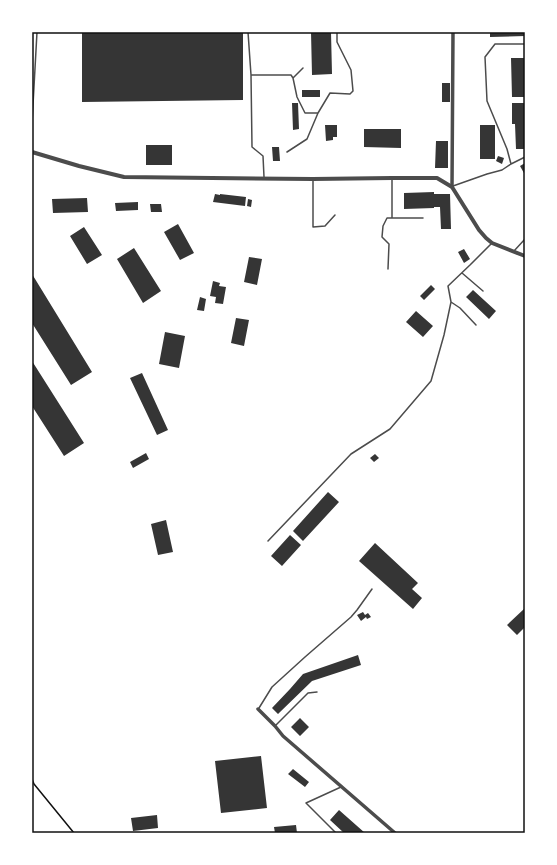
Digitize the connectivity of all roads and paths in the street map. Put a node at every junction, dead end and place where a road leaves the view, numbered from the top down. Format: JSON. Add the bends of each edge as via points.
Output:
{"nodes":[{"id":1,"x":38,"y":32,"type":"edge"},
{"id":2,"x":248,"y":32,"type":"edge"},
{"id":3,"x":337,"y":32,"type":"edge"},
{"id":4,"x":453,"y":32,"type":"edge"},
{"id":5,"x":525,"y":44,"type":"edge"},
{"id":6,"x":303,"y":68,"type":"dead end"},
{"id":7,"x":251,"y":75,"type":"junction"},
{"id":8,"x":293,"y":78,"type":"junction"},
{"id":9,"x":33,"y":97,"type":"edge"},
{"id":10,"x":318,"y":113,"type":"junction"},
{"id":11,"x":32,"y":123,"type":"edge"},
{"id":12,"x":32,"y":152,"type":"edge"},
{"id":13,"x":287,"y":152,"type":"dead end"},
{"id":14,"x":525,"y":157,"type":"edge"},
{"id":15,"x":511,"y":164,"type":"junction"},
{"id":16,"x":264,"y":178,"type":"junction"},
{"id":17,"x":392,"y":178,"type":"junction"},
{"id":18,"x":312,"y":179,"type":"junction"},
{"id":19,"x":452,"y":187,"type":"junction"},
{"id":20,"x":334,"y":215,"type":"dead end"},
{"id":21,"x":392,"y":218,"type":"junction"},
{"id":22,"x":423,"y":218,"type":"dead end"},
{"id":23,"x":525,"y":239,"type":"edge"},
{"id":24,"x":492,"y":243,"type":"junction"},
{"id":25,"x":513,"y":252,"type":"junction"},
{"id":26,"x":525,"y":256,"type":"edge"},
{"id":27,"x":388,"y":269,"type":"dead end"},
{"id":28,"x":462,"y":273,"type":"junction"},
{"id":29,"x":483,"y":291,"type":"dead end"},
{"id":30,"x":451,"y":302,"type":"junction"},
{"id":31,"x":476,"y":325,"type":"dead end"},
{"id":32,"x":268,"y":541,"type":"dead end"},
{"id":33,"x":372,"y":589,"type":"dead end"},
{"id":34,"x":317,"y":692,"type":"dead end"},
{"id":35,"x":258,"y":709,"type":"joint"},
{"id":36,"x":276,"y":726,"type":"junction"},
{"id":37,"x":32,"y":779,"type":"edge"},
{"id":38,"x":341,"y":787,"type":"junction"},
{"id":39,"x":74,"y":833,"type":"edge"},
{"id":40,"x":336,"y":833,"type":"edge"},
{"id":41,"x":395,"y":833,"type":"edge"}],
"edges":[{"from":1,"to":9,"type":"lane"},
{"from":2,"to":7,"type":"lane"},
{"from":3,"to":10,"type":"lane","via":[[337,42],[351,70],[354,91],[350,94],[330,93]]},
{"from":4,"to":19,"type":"street"},
{"from":5,"to":15,"type":"lane","via":[[495,44],[485,57],[487,100]]},
{"from":6,"to":8,"type":"lane"},
{"from":7,"to":8,"type":"lane","via":[[291,75]]},
{"from":7,"to":16,"type":"lane","via":[[252,147],[263,156]]},
{"from":8,"to":10,"type":"lane","via":[[297,96],[305,113]]},
{"from":9,"to":11,"type":"lane"},
{"from":10,"to":13,"type":"lane","via":[[307,139]]},
{"from":12,"to":16,"type":"street","via":[[124,177]]},
{"from":14,"to":15,"type":"lane"},
{"from":15,"to":19,"type":"lane","via":[[502,170]]},
{"from":16,"to":18,"type":"street"},
{"from":17,"to":18,"type":"street"},
{"from":17,"to":19,"type":"street","via":[[437,178]]},
{"from":17,"to":21,"type":"lane"},
{"from":18,"to":20,"type":"lane","via":[[312,227],[325,226]]},
{"from":19,"to":24,"type":"street","via":[[480,230]]},
{"from":21,"to":22,"type":"lane"},
{"from":21,"to":27,"type":"lane","via":[[386,218],[382,226],[382,237],[389,244]]},
{"from":23,"to":25,"type":"lane"},
{"from":24,"to":25,"type":"street"},
{"from":24,"to":28,"type":"lane"},
{"from":25,"to":26,"type":"street"},
{"from":28,"to":29,"type":"lane"},
{"from":28,"to":30,"type":"lane","via":[[448,286]]},
{"from":30,"to":31,"type":"lane"},
{"from":30,"to":32,"type":"lane","via":[[431,381],[390,429],[351,454]]},
{"from":33,"to":35,"type":"lane","via":[[351,617],[272,687]]},
{"from":34,"to":36,"type":"lane","via":[[308,693]]},
{"from":35,"to":36,"type":"street"},
{"from":36,"to":38,"type":"street","via":[[283,736]]},
{"from":37,"to":39,"type":"path"},
{"from":38,"to":40,"type":"lane","via":[[306,803]]},
{"from":38,"to":41,"type":"street"}]}
